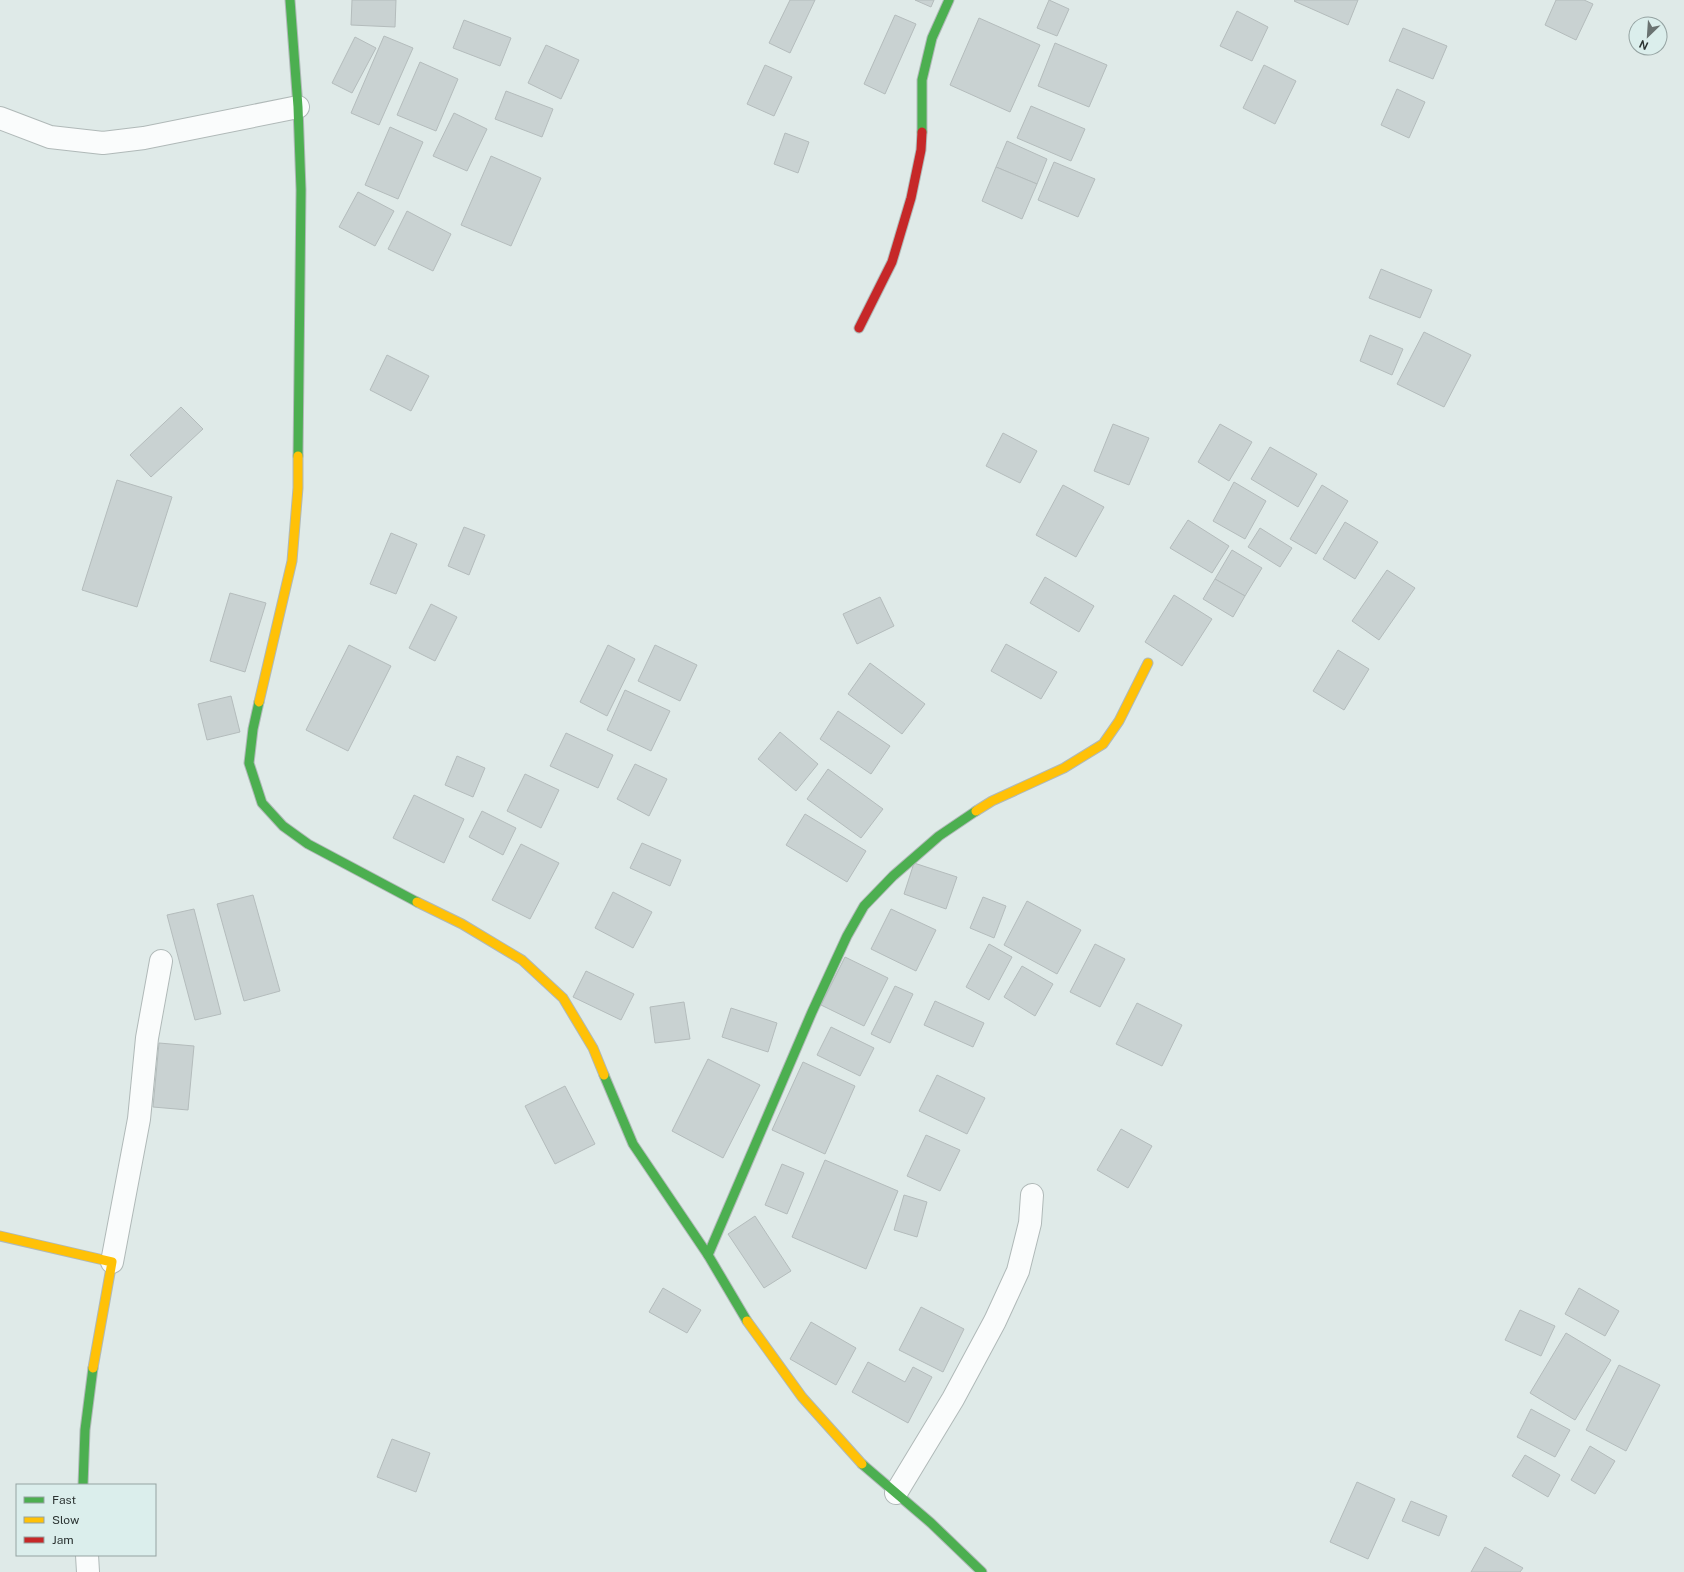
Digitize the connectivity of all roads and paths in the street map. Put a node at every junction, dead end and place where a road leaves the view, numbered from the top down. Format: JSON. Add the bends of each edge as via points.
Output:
{"nodes":[{"id":1,"x":290,"y":0,"type":"edge"},
{"id":2,"x":949,"y":0,"type":"edge"},
{"id":3,"x":298,"y":107,"type":"junction"},
{"id":4,"x":0,"y":118,"type":"edge"},
{"id":5,"x":859,"y":328,"type":"dead end"},
{"id":6,"x":1148,"y":663,"type":"dead end"},
{"id":7,"x":161,"y":960,"type":"dead end"},
{"id":8,"x":1032,"y":1195,"type":"dead end"},
{"id":9,"x":0,"y":1236,"type":"edge"},
{"id":10,"x":708,"y":1255,"type":"junction"},
{"id":11,"x":112,"y":1262,"type":"junction"},
{"id":12,"x":83,"y":1484,"type":"edge"},
{"id":13,"x":896,"y":1493,"type":"junction"},
{"id":14,"x":87,"y":1556,"type":"edge"},
{"id":15,"x":88,"y":1572,"type":"edge"},
{"id":16,"x":982,"y":1572,"type":"edge"}],
"edges":[{"from":1,"to":3,"type":"street"},
{"from":2,"to":5,"type":"street","via":[[932,38],[922,80],[921,150],[911,198],[892,262]]},
{"from":3,"to":4,"type":"street","via":[[144,138],[103,143],[50,137]]},
{"from":3,"to":10,"type":"street","via":[[301,190],[298,488],[292,561],[253,729],[249,763],[262,803],[283,826],[308,844],[462,924],[522,960],[563,998],[593,1048],[633,1144]]},
{"from":6,"to":10,"type":"street","via":[[1119,721],[1103,744],[1064,768],[992,801],[962,820],[939,836],[893,876],[864,906],[847,936],[812,1012]]},
{"from":7,"to":11,"type":"street","via":[[147,1038],[139,1119]]},
{"from":8,"to":13,"type":"street","via":[[1030,1223],[1018,1271],[995,1322],[953,1399]]},
{"from":9,"to":11,"type":"street"},
{"from":10,"to":13,"type":"street","via":[[747,1321],[802,1397],[860,1462]]},
{"from":11,"to":12,"type":"street","via":[[85,1423]]},
{"from":13,"to":16,"type":"street"},
{"from":14,"to":15,"type":"street"}]}
